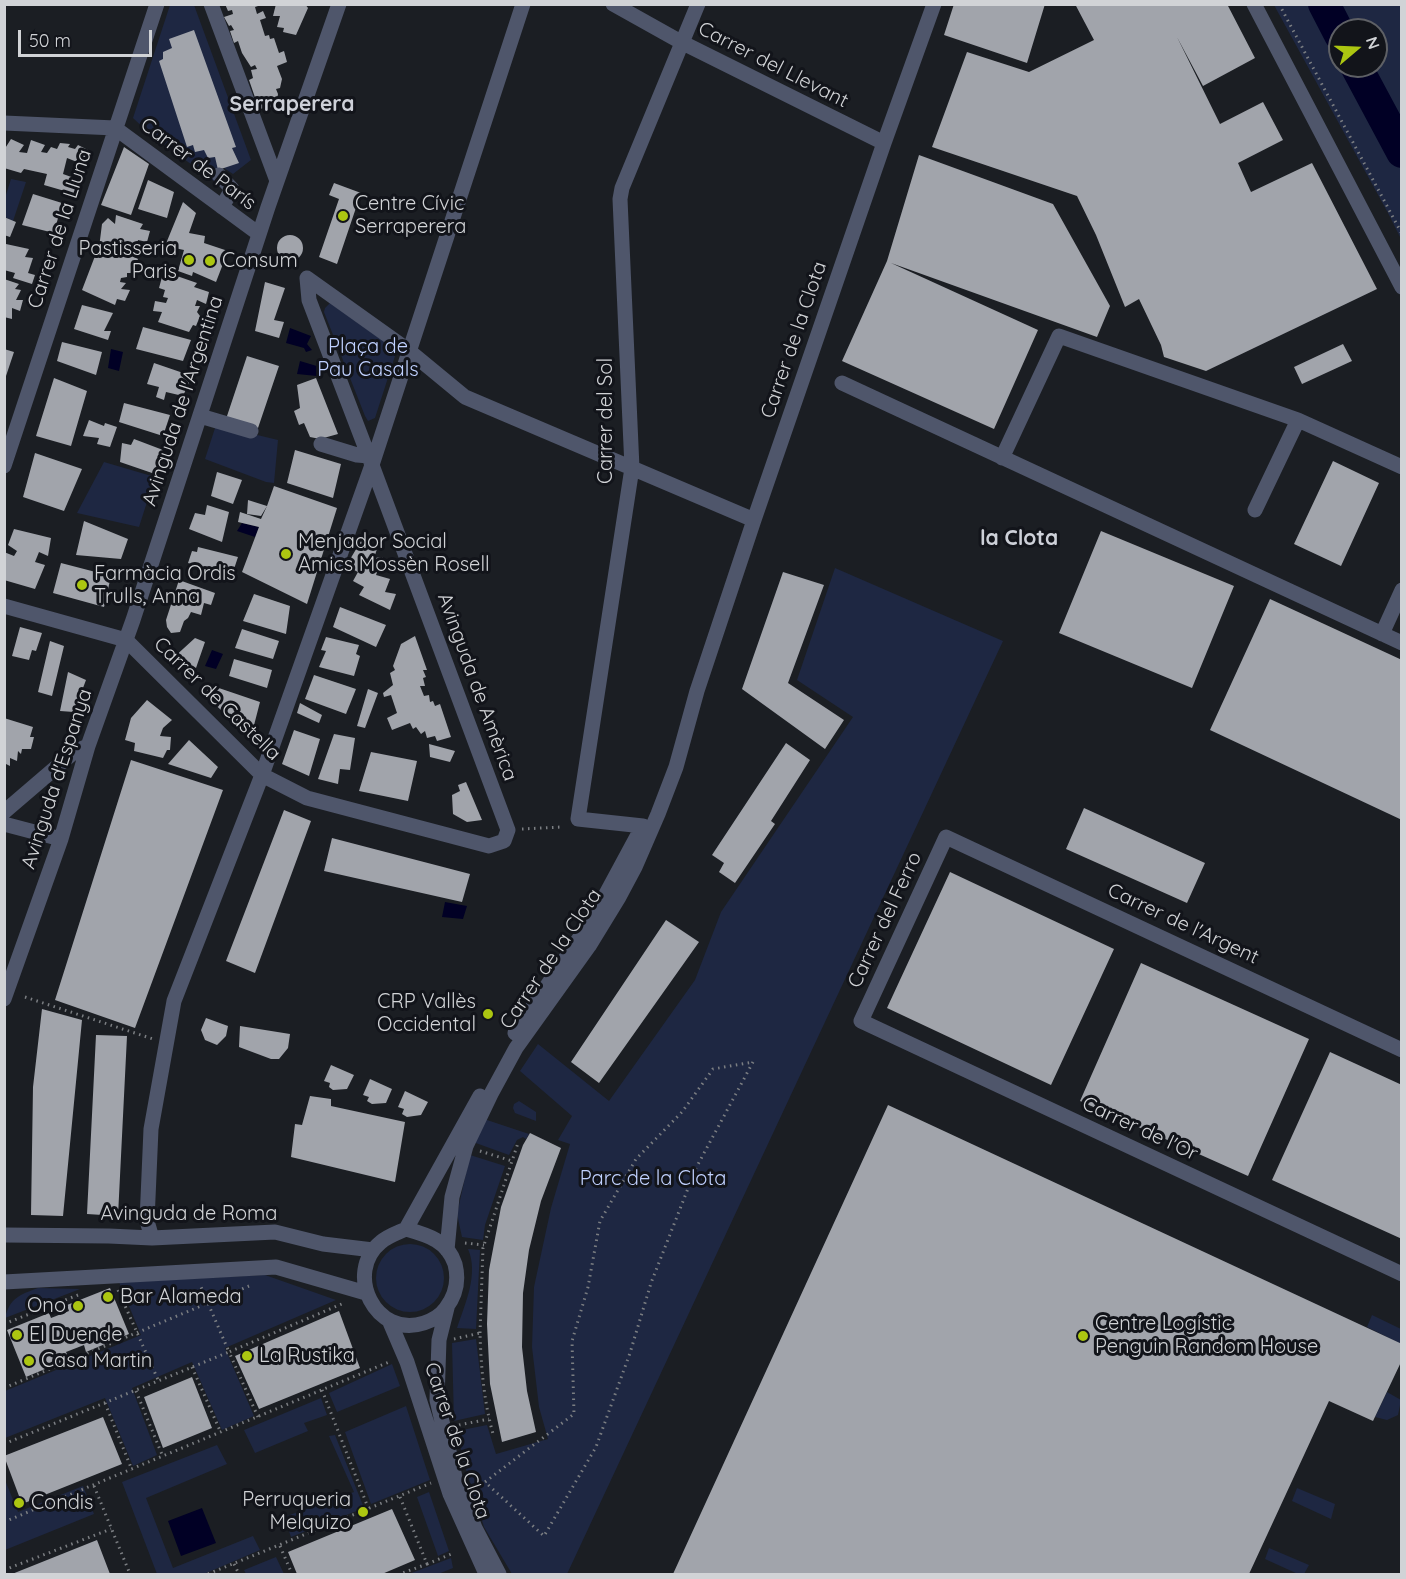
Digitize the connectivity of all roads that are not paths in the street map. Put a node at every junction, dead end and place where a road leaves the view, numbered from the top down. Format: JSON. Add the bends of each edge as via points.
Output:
{"nodes":[{"id":1,"x":157,"y":4,"type":"edge"},
{"id":2,"x":211,"y":4,"type":"edge"},
{"id":3,"x":339,"y":4,"type":"edge"},
{"id":4,"x":522,"y":4,"type":"edge"},
{"id":5,"x":613,"y":4,"type":"edge"},
{"id":6,"x":698,"y":4,"type":"edge"},
{"id":7,"x":934,"y":4,"type":"edge"},
{"id":8,"x":1254,"y":4,"type":"edge"},
{"id":9,"x":681,"y":42,"type":"junction"},
{"id":10,"x":4,"y":123,"type":"edge"},
{"id":11,"x":115,"y":128,"type":"junction"},
{"id":12,"x":884,"y":143,"type":"junction"},
{"id":13,"x":219,"y":175,"type":"dead end"},
{"id":14,"x":276,"y":181,"type":"junction"},
{"id":15,"x":222,"y":207,"type":"junction"},
{"id":16,"x":259,"y":234,"type":"junction"},
{"id":17,"x":1401,"y":287,"type":"edge"},
{"id":18,"x":408,"y":350,"type":"junction"},
{"id":19,"x":842,"y":383,"type":"dead end"},
{"id":20,"x":200,"y":416,"type":"junction"},
{"id":21,"x":1298,"y":420,"type":"junction"},
{"id":22,"x":251,"y":431,"type":"dead end"},
{"id":23,"x":321,"y":444,"type":"dead end"},
{"id":24,"x":366,"y":458,"type":"junction"},
{"id":25,"x":1002,"y":458,"type":"junction"},
{"id":26,"x":4,"y":466,"type":"edge"},
{"id":27,"x":1401,"y":466,"type":"edge"},
{"id":28,"x":632,"y":468,"type":"junction"},
{"id":29,"x":1256,"y":510,"type":"dead end"},
{"id":30,"x":754,"y":520,"type":"junction"},
{"id":31,"x":1401,"y":590,"type":"edge"},
{"id":32,"x":4,"y":606,"type":"edge"},
{"id":33,"x":1382,"y":634,"type":"junction"},
{"id":34,"x":126,"y":640,"type":"junction"},
{"id":35,"x":1401,"y":643,"type":"edge"},
{"id":36,"x":697,"y":691,"type":"junction"},
{"id":37,"x":88,"y":746,"type":"junction"},
{"id":38,"x":262,"y":775,"type":"junction"},
{"id":39,"x":4,"y":813,"type":"edge"},
{"id":40,"x":4,"y":824,"type":"edge"},
{"id":41,"x":643,"y":826,"type":"junction"},
{"id":42,"x":946,"y":837,"type":"joint"},
{"id":43,"x":61,"y":839,"type":"junction"},
{"id":44,"x":504,"y":841,"type":"joint"},
{"id":45,"x":4,"y":999,"type":"edge"},
{"id":46,"x":861,"y":1021,"type":"joint"},
{"id":47,"x":1401,"y":1050,"type":"edge"},
{"id":48,"x":494,"y":1080,"type":"junction"},
{"id":49,"x":482,"y":1102,"type":"junction"},
{"id":50,"x":405,"y":1229,"type":"junction"},
{"id":51,"x":4,"y":1235,"type":"edge"},
{"id":52,"x":152,"y":1238,"type":"junction"},
{"id":53,"x":373,"y":1250,"type":"junction"},
{"id":54,"x":447,"y":1250,"type":"junction"},
{"id":55,"x":1401,"y":1274,"type":"edge"},
{"id":56,"x":4,"y":1281,"type":"edge"},
{"id":57,"x":366,"y":1293,"type":"junction"},
{"id":58,"x":447,"y":1308,"type":"junction"},
{"id":59,"x":388,"y":1320,"type":"junction"},
{"id":60,"x":486,"y":1575,"type":"edge"},
{"id":61,"x":499,"y":1575,"type":"edge"}],
"edges":[{"from":1,"to":11,"type":"street","name":"Carrer de la Lluna"},
{"from":2,"to":14,"type":"street"},
{"from":3,"to":14,"type":"street","name":"Avinguda de l'Argentina"},
{"from":4,"to":18,"type":"street"},
{"from":5,"to":9,"type":"street","name":"Carrer del Llevant"},
{"from":6,"to":9,"type":"street","name":"Carrer del Sol"},
{"from":7,"to":12,"type":"street","name":"Carrer de la Clota"},
{"from":8,"to":17,"type":"street"},
{"from":9,"to":12,"type":"street","name":"Carrer del Llevant"},
{"from":9,"to":28,"type":"street","name":"Carrer del Sol","via":[[620,199]]},
{"from":10,"to":11,"type":"street","name":"Carrer de París"},
{"from":11,"to":15,"type":"street","name":"Carrer de París"},
{"from":11,"to":26,"type":"street","name":"Carrer de la Lluna"},
{"from":12,"to":30,"type":"street","name":"Carrer de la Clota"},
{"from":13,"to":15,"type":"street","via":[[232,189]]},
{"from":14,"to":16,"type":"street","name":"Avinguda de l'Argentina"},
{"from":15,"to":16,"type":"street","name":"Carrer de París"},
{"from":16,"to":20,"type":"street","name":"Avinguda de l'Argentina"},
{"from":18,"to":24,"type":"street"},
{"from":18,"to":24,"type":"street","name":"Avinguda de Amèrica","via":[[307,279],[309,300]]},
{"from":18,"to":28,"type":"street","via":[[465,397]]},
{"from":19,"to":25,"type":"street"},
{"from":20,"to":22,"type":"street"},
{"from":20,"to":34,"type":"street","name":"Avinguda de l'Argentina"},
{"from":21,"to":25,"type":"street","via":[[1059,336]]},
{"from":21,"to":27,"type":"street"},
{"from":21,"to":29,"type":"street"},
{"from":23,"to":24,"type":"street"},
{"from":24,"to":38,"type":"street"},
{"from":24,"to":44,"type":"street","name":"Avinguda de Amèrica","via":[[508,830]]},
{"from":25,"to":33,"type":"street"},
{"from":28,"to":30,"type":"street"},
{"from":28,"to":41,"type":"street","name":"Carrer del Sol","via":[[578,819]]},
{"from":30,"to":36,"type":"street","name":"Carrer de la Clota"},
{"from":31,"to":33,"type":"street"},
{"from":32,"to":34,"type":"street","name":"Carrer de Castella"},
{"from":33,"to":35,"type":"street"},
{"from":34,"to":37,"type":"street","name":"Avinguda d'Espanya"},
{"from":34,"to":38,"type":"street","name":"Carrer de Castella"},
{"from":36,"to":41,"type":"street","name":"Carrer de la Clota"},
{"from":36,"to":48,"type":"street","name":"Carrer de la Clota","via":[[675,767],[635,867],[589,946]]},
{"from":37,"to":39,"type":"street","via":[[74,752]]},
{"from":37,"to":43,"type":"street","name":"Avinguda d'Espanya"},
{"from":38,"to":44,"type":"street","name":"Carrer de Castella","via":[[307,798],[489,846]]},
{"from":38,"to":52,"type":"street","via":[[174,1001],[151,1129],[147,1221]]},
{"from":40,"to":43,"type":"street"},
{"from":41,"to":48,"type":"street","name":"Carrer de la Clota","via":[[593,918],[518,1027]]},
{"from":42,"to":46,"type":"street","name":"Carrer del Ferro"},
{"from":42,"to":47,"type":"street","name":"Carrer de l'Argent"},
{"from":43,"to":45,"type":"street","name":"Avinguda d'Espanya"},
{"from":46,"to":55,"type":"street","name":"Carrer de l'Or"},
{"from":48,"to":49,"type":"street","name":"Carrer de la Clota"},
{"from":49,"to":50,"type":"street","name":"Carrer de la Clota"},
{"from":49,"to":54,"type":"street","name":"Carrer de la Clota","via":[[452,1197]]},
{"from":50,"to":53,"type":"street"},
{"from":50,"to":54,"type":"street","via":[[433,1237]]},
{"from":51,"to":52,"type":"street","name":"Avinguda de Roma"},
{"from":52,"to":53,"type":"street","name":"Avinguda de Roma","via":[[275,1232],[323,1244]]},
{"from":53,"to":57,"type":"street","via":[[364,1271]]},
{"from":54,"to":58,"type":"street","via":[[457,1271],[457,1286]]},
{"from":56,"to":57,"type":"street","via":[[276,1267]]},
{"from":57,"to":59,"type":"street","via":[[371,1304]]},
{"from":58,"to":59,"type":"street","via":[[433,1320],[418,1325]]},
{"from":58,"to":61,"type":"street","name":"Carrer de la Clota","via":[[439,1340],[437,1400],[456,1477],[475,1528]]},
{"from":59,"to":60,"type":"street","name":"Carrer de la Clota","via":[[407,1362],[450,1494]]}]}
